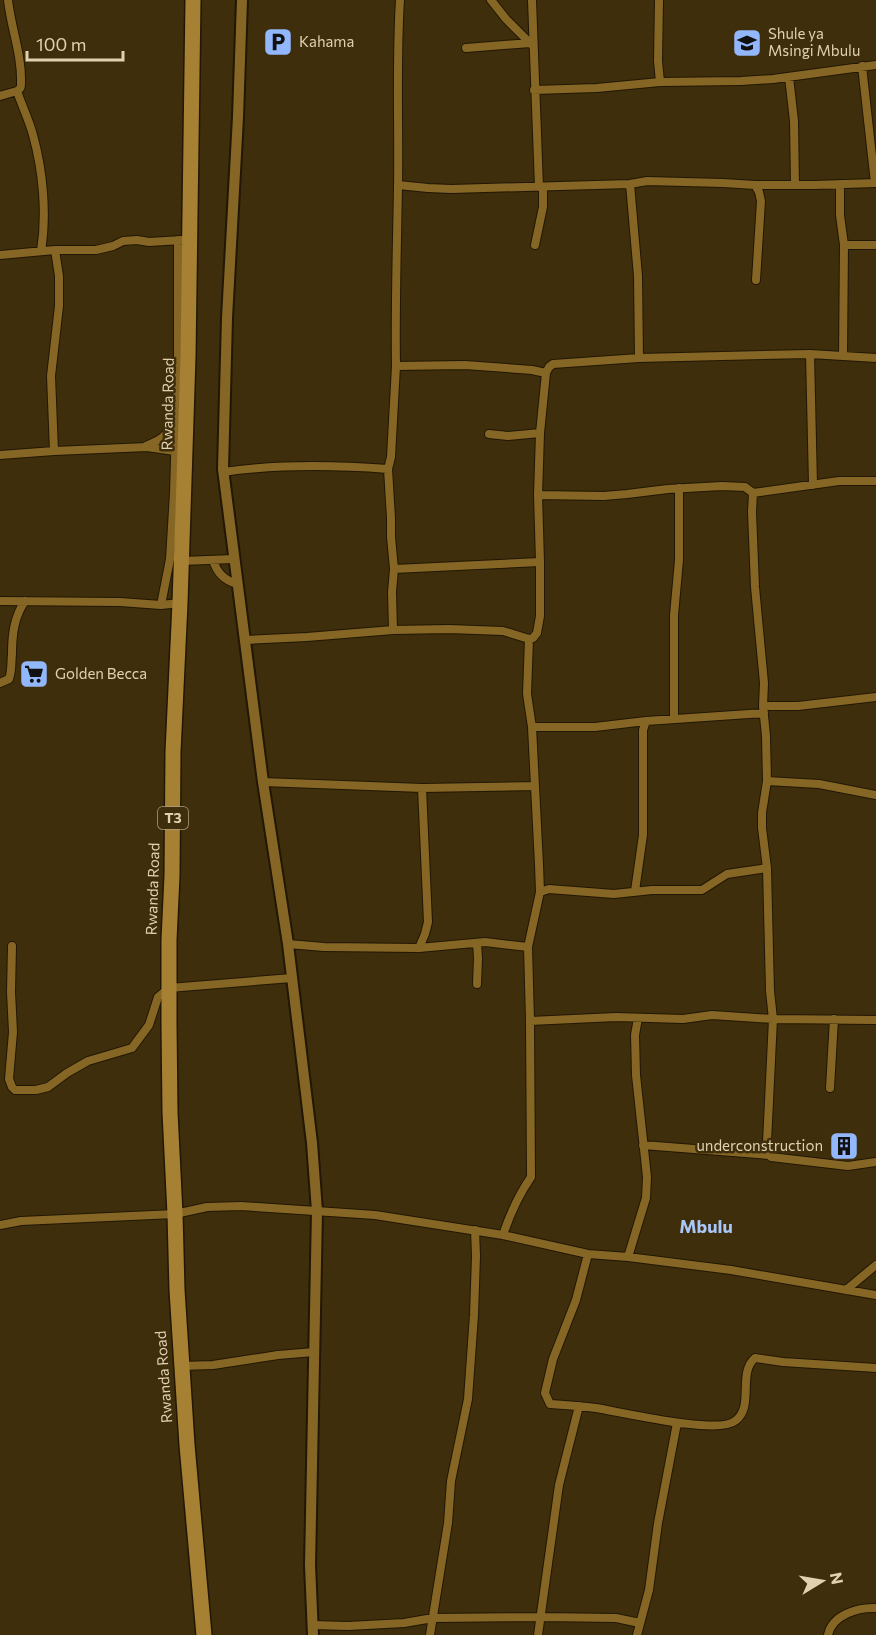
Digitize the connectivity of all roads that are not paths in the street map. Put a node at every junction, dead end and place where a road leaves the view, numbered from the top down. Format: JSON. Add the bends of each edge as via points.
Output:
{"nodes":[{"id":1,"x":8,"y":0,"type":"edge"},
{"id":2,"x":193,"y":0,"type":"edge"},
{"id":3,"x":242,"y":0,"type":"edge"},
{"id":4,"x":400,"y":0,"type":"edge"},
{"id":5,"x":492,"y":0,"type":"edge"},
{"id":6,"x":532,"y":0,"type":"edge"},
{"id":7,"x":659,"y":0,"type":"edge"},
{"id":8,"x":532,"y":45,"type":"junction"},
{"id":9,"x":466,"y":48,"type":"dead end"},
{"id":10,"x":876,"y":64,"type":"edge"},
{"id":11,"x":862,"y":66,"type":"junction"},
{"id":12,"x":789,"y":77,"type":"junction"},
{"id":13,"x":660,"y":81,"type":"junction"},
{"id":14,"x":534,"y":90,"type":"junction"},
{"id":15,"x":17,"y":91,"type":"junction"},
{"id":16,"x":0,"y":96,"type":"edge"},
{"id":17,"x":875,"y":183,"type":"edge"},
{"id":18,"x":630,"y":184,"type":"junction"},
{"id":19,"x":840,"y":184,"type":"junction"},
{"id":20,"x":398,"y":185,"type":"junction"},
{"id":21,"x":755,"y":185,"type":"junction"},
{"id":22,"x":795,"y":185,"type":"junction"},
{"id":23,"x":541,"y":187,"type":"junction"},
{"id":24,"x":183,"y":240,"type":"junction"},
{"id":25,"x":876,"y":244,"type":"edge"},
{"id":26,"x":535,"y":245,"type":"dead end"},
{"id":27,"x":844,"y":245,"type":"junction"},
{"id":28,"x":55,"y":250,"type":"junction"},
{"id":29,"x":40,"y":251,"type":"junction"},
{"id":30,"x":0,"y":255,"type":"edge"},
{"id":31,"x":756,"y":280,"type":"dead end"},
{"id":32,"x":810,"y":354,"type":"junction"},
{"id":33,"x":843,"y":356,"type":"junction"},
{"id":34,"x":639,"y":358,"type":"junction"},
{"id":35,"x":876,"y":358,"type":"edge"},
{"id":36,"x":396,"y":366,"type":"junction"},
{"id":37,"x":546,"y":373,"type":"junction"},
{"id":38,"x":175,"y":424,"type":"junction"},
{"id":39,"x":540,"y":432,"type":"junction"},
{"id":40,"x":489,"y":434,"type":"dead end"},
{"id":41,"x":143,"y":447,"type":"junction"},
{"id":42,"x":54,"y":451,"type":"junction"},
{"id":43,"x":175,"y":451,"type":"junction"},
{"id":44,"x":0,"y":455,"type":"edge"},
{"id":45,"x":388,"y":469,"type":"junction"},
{"id":46,"x":223,"y":472,"type":"junction"},
{"id":47,"x":876,"y":481,"type":"edge"},
{"id":48,"x":813,"y":485,"type":"junction"},
{"id":49,"x":679,"y":488,"type":"junction"},
{"id":50,"x":753,"y":493,"type":"junction"},
{"id":51,"x":538,"y":495,"type":"junction"},
{"id":52,"x":234,"y":559,"type":"junction"},
{"id":53,"x":213,"y":560,"type":"junction"},
{"id":54,"x":181,"y":561,"type":"junction"},
{"id":55,"x":540,"y":562,"type":"junction"},
{"id":56,"x":394,"y":569,"type":"junction"},
{"id":57,"x":237,"y":584,"type":"junction"},
{"id":58,"x":0,"y":601,"type":"edge"},
{"id":59,"x":25,"y":601,"type":"junction"},
{"id":60,"x":180,"y":603,"type":"junction"},
{"id":61,"x":161,"y":605,"type":"junction"},
{"id":62,"x":393,"y":630,"type":"junction"},
{"id":63,"x":529,"y":639,"type":"junction"},
{"id":64,"x":246,"y":640,"type":"junction"},
{"id":65,"x":0,"y":683,"type":"edge"},
{"id":66,"x":876,"y":697,"type":"edge"},
{"id":67,"x":764,"y":710,"type":"junction"},
{"id":68,"x":674,"y":719,"type":"junction"},
{"id":69,"x":646,"y":721,"type":"junction"},
{"id":70,"x":532,"y":727,"type":"junction"},
{"id":71,"x":767,"y":781,"type":"junction"},
{"id":72,"x":263,"y":782,"type":"junction"},
{"id":73,"x":535,"y":786,"type":"junction"},
{"id":74,"x":422,"y":788,"type":"junction"},
{"id":75,"x":876,"y":795,"type":"edge"},
{"id":76,"x":767,"y":868,"type":"junction"},
{"id":77,"x":635,"y":891,"type":"junction"},
{"id":78,"x":540,"y":892,"type":"junction"},
{"id":79,"x":477,"y":943,"type":"junction"},
{"id":80,"x":288,"y":944,"type":"junction"},
{"id":81,"x":12,"y":946,"type":"dead end"},
{"id":82,"x":528,"y":947,"type":"junction"},
{"id":83,"x":419,"y":948,"type":"junction"},
{"id":84,"x":292,"y":978,"type":"junction"},
{"id":85,"x":477,"y":984,"type":"dead end"},
{"id":86,"x":169,"y":988,"type":"junction"},
{"id":87,"x":638,"y":1018,"type":"junction"},
{"id":88,"x":773,"y":1019,"type":"junction"},
{"id":89,"x":834,"y":1019,"type":"junction"},
{"id":90,"x":876,"y":1020,"type":"edge"},
{"id":91,"x":530,"y":1021,"type":"junction"},
{"id":92,"x":830,"y":1088,"type":"dead end"},
{"id":93,"x":643,"y":1144,"type":"junction"},
{"id":94,"x":769,"y":1155,"type":"junction"},
{"id":95,"x":876,"y":1162,"type":"edge"},
{"id":96,"x":317,"y":1211,"type":"junction"},
{"id":97,"x":175,"y":1214,"type":"junction"},
{"id":98,"x":0,"y":1225,"type":"edge"},
{"id":99,"x":475,"y":1230,"type":"junction"},
{"id":100,"x":503,"y":1235,"type":"junction"},
{"id":101,"x":588,"y":1254,"type":"junction"},
{"id":102,"x":628,"y":1257,"type":"junction"},
{"id":103,"x":876,"y":1265,"type":"edge"},
{"id":104,"x":846,"y":1290,"type":"junction"},
{"id":105,"x":876,"y":1295,"type":"edge"},
{"id":106,"x":314,"y":1352,"type":"junction"},
{"id":107,"x":181,"y":1366,"type":"junction"},
{"id":108,"x":876,"y":1368,"type":"edge"},
{"id":109,"x":579,"y":1406,"type":"junction"},
{"id":110,"x":677,"y":1423,"type":"junction"},
{"id":111,"x":876,"y":1608,"type":"edge"},
{"id":112,"x":540,"y":1617,"type":"junction"},
{"id":113,"x":433,"y":1618,"type":"junction"},
{"id":114,"x":640,"y":1623,"type":"junction"},
{"id":115,"x":313,"y":1630,"type":"edge"},
{"id":116,"x":204,"y":1635,"type":"edge"},
{"id":117,"x":430,"y":1635,"type":"edge"},
{"id":118,"x":538,"y":1635,"type":"edge"},
{"id":119,"x":638,"y":1635,"type":"edge"},
{"id":120,"x":828,"y":1635,"type":"edge"}],
"edges":[{"from":1,"to":15,"type":"street","via":[[22,85]]},
{"from":2,"to":24,"type":"highway","name":"Rwanda Road","number":"T3"},
{"from":3,"to":46,"type":"street"},
{"from":4,"to":20,"type":"street"},
{"from":5,"to":8,"type":"street"},
{"from":6,"to":8,"type":"street"},
{"from":7,"to":13,"type":"street"},
{"from":8,"to":9,"type":"street"},
{"from":8,"to":14,"type":"street"},
{"from":10,"to":11,"type":"street"},
{"from":11,"to":12,"type":"street"},
{"from":11,"to":17,"type":"street"},
{"from":12,"to":13,"type":"street"},
{"from":12,"to":22,"type":"street"},
{"from":13,"to":14,"type":"street"},
{"from":14,"to":23,"type":"street"},
{"from":15,"to":16,"type":"street"},
{"from":15,"to":29,"type":"street","via":[[34,138],[40,173],[44,208]]},
{"from":17,"to":19,"type":"street"},
{"from":18,"to":21,"type":"street"},
{"from":18,"to":23,"type":"street"},
{"from":18,"to":34,"type":"street","via":[[638,276]]},
{"from":19,"to":22,"type":"street"},
{"from":19,"to":27,"type":"street"},
{"from":20,"to":23,"type":"street","via":[[451,189]]},
{"from":20,"to":36,"type":"street"},
{"from":21,"to":22,"type":"street"},
{"from":21,"to":31,"type":"street","via":[[761,201]]},
{"from":23,"to":26,"type":"street","via":[[543,207]]},
{"from":24,"to":28,"type":"street","via":[[123,241],[96,250]]},
{"from":24,"to":38,"type":"street"},
{"from":24,"to":54,"type":"highway","name":"Rwanda Road","number":"T3","via":[[188,357]]},
{"from":25,"to":27,"type":"street"},
{"from":27,"to":33,"type":"street"},
{"from":28,"to":29,"type":"street"},
{"from":28,"to":42,"type":"street","via":[[59,306],[51,375]]},
{"from":29,"to":30,"type":"street"},
{"from":32,"to":33,"type":"street"},
{"from":32,"to":34,"type":"street"},
{"from":32,"to":48,"type":"street"},
{"from":33,"to":35,"type":"street"},
{"from":34,"to":37,"type":"street","via":[[553,364]]},
{"from":36,"to":37,"type":"street","via":[[465,365]]},
{"from":36,"to":45,"type":"street"},
{"from":37,"to":39,"type":"street"},
{"from":38,"to":41,"type":"street","via":[[164,437]]},
{"from":38,"to":43,"type":"street"},
{"from":39,"to":40,"type":"street"},
{"from":39,"to":51,"type":"street"},
{"from":41,"to":42,"type":"street"},
{"from":41,"to":43,"type":"street"},
{"from":42,"to":44,"type":"street"},
{"from":43,"to":61,"type":"street","via":[[172,540]]},
{"from":45,"to":46,"type":"street","via":[[321,465]]},
{"from":45,"to":56,"type":"street"},
{"from":46,"to":52,"type":"street"},
{"from":47,"to":48,"type":"street"},
{"from":48,"to":50,"type":"street"},
{"from":49,"to":50,"type":"street","via":[[745,487]]},
{"from":49,"to":51,"type":"street","via":[[627,495]]},
{"from":49,"to":68,"type":"street"},
{"from":50,"to":67,"type":"street"},
{"from":51,"to":55,"type":"street"},
{"from":52,"to":53,"type":"street"},
{"from":52,"to":57,"type":"street"},
{"from":53,"to":54,"type":"street"},
{"from":53,"to":57,"type":"street","via":[[223,577]]},
{"from":54,"to":60,"type":"highway","name":"Rwanda Road","number":"T3"},
{"from":55,"to":56,"type":"street"},
{"from":55,"to":63,"type":"street","via":[[540,616],[537,633]]},
{"from":56,"to":62,"type":"street"},
{"from":57,"to":64,"type":"street"},
{"from":58,"to":59,"type":"street"},
{"from":59,"to":61,"type":"street"},
{"from":59,"to":65,"type":"street","via":[[13,631],[12,672],[9,679]]},
{"from":60,"to":61,"type":"street"},
{"from":60,"to":86,"type":"highway","name":"Rwanda Road","number":"T3"},
{"from":62,"to":63,"type":"street","via":[[478,629]]},
{"from":62,"to":64,"type":"street"},
{"from":63,"to":70,"type":"street","via":[[527,694]]},
{"from":64,"to":72,"type":"street"},
{"from":66,"to":67,"type":"street"},
{"from":67,"to":68,"type":"street"},
{"from":67,"to":71,"type":"street"},
{"from":68,"to":69,"type":"street"},
{"from":69,"to":70,"type":"street","via":[[595,727]]},
{"from":69,"to":77,"type":"street","via":[[643,835]]},
{"from":70,"to":73,"type":"street"},
{"from":71,"to":75,"type":"street","via":[[819,784]]},
{"from":71,"to":76,"type":"street","via":[[762,828]]},
{"from":72,"to":74,"type":"street"},
{"from":72,"to":80,"type":"street"},
{"from":73,"to":74,"type":"street"},
{"from":73,"to":78,"type":"street"},
{"from":74,"to":83,"type":"street","via":[[428,922]]},
{"from":76,"to":77,"type":"street","via":[[728,874],[702,890]]},
{"from":76,"to":88,"type":"street"},
{"from":77,"to":78,"type":"street"},
{"from":78,"to":82,"type":"street"},
{"from":79,"to":82,"type":"street"},
{"from":79,"to":83,"type":"street"},
{"from":79,"to":85,"type":"street"},
{"from":80,"to":83,"type":"street"},
{"from":80,"to":84,"type":"street"},
{"from":81,"to":86,"type":"street","via":[[9,1079],[15,1090],[48,1087],[88,1060],[132,1048],[149,1025],[158,997]]},
{"from":82,"to":91,"type":"street"},
{"from":84,"to":86,"type":"street"},
{"from":84,"to":96,"type":"street"},
{"from":86,"to":97,"type":"highway","name":"Rwanda Road","number":"T3"},
{"from":87,"to":88,"type":"street","via":[[712,1015]]},
{"from":87,"to":91,"type":"street"},
{"from":87,"to":93,"type":"street","via":[[634,1035]]},
{"from":88,"to":89,"type":"street"},
{"from":88,"to":94,"type":"street"},
{"from":89,"to":90,"type":"street"},
{"from":89,"to":92,"type":"street"},
{"from":91,"to":100,"type":"street","via":[[531,1177],[518,1196]]},
{"from":93,"to":94,"type":"street"},
{"from":93,"to":102,"type":"street","via":[[646,1198]]},
{"from":94,"to":95,"type":"street","via":[[848,1166]]},
{"from":96,"to":97,"type":"street","via":[[241,1206],[207,1207]]},
{"from":96,"to":99,"type":"street"},
{"from":96,"to":106,"type":"street"},
{"from":97,"to":98,"type":"street"},
{"from":97,"to":107,"type":"highway","name":"Rwanda Road","number":"T3"},
{"from":99,"to":100,"type":"street"},
{"from":99,"to":113,"type":"street","via":[[468,1399],[451,1481]]},
{"from":100,"to":101,"type":"street"},
{"from":101,"to":102,"type":"street"},
{"from":101,"to":109,"type":"street","via":[[545,1394],[550,1404]]},
{"from":102,"to":104,"type":"street"},
{"from":103,"to":104,"type":"street"},
{"from":104,"to":105,"type":"street"},
{"from":106,"to":107,"type":"street"},
{"from":106,"to":115,"type":"street","via":[[310,1565]]},
{"from":107,"to":116,"type":"highway","name":"Rwanda Road","number":"T3"},
{"from":108,"to":110,"type":"street","via":[[755,1358],[749,1366],[744,1408],[738,1419],[726,1426]]},
{"from":109,"to":110,"type":"street"},
{"from":109,"to":112,"type":"street","via":[[559,1485]]},
{"from":110,"to":114,"type":"street"},
{"from":111,"to":120,"type":"street","via":[[848,1613],[832,1624]]},
{"from":112,"to":113,"type":"street"},
{"from":112,"to":114,"type":"street","via":[[616,1618]]},
{"from":112,"to":118,"type":"street"},
{"from":113,"to":115,"type":"street"},
{"from":113,"to":117,"type":"street"},
{"from":114,"to":119,"type":"street"}]}
